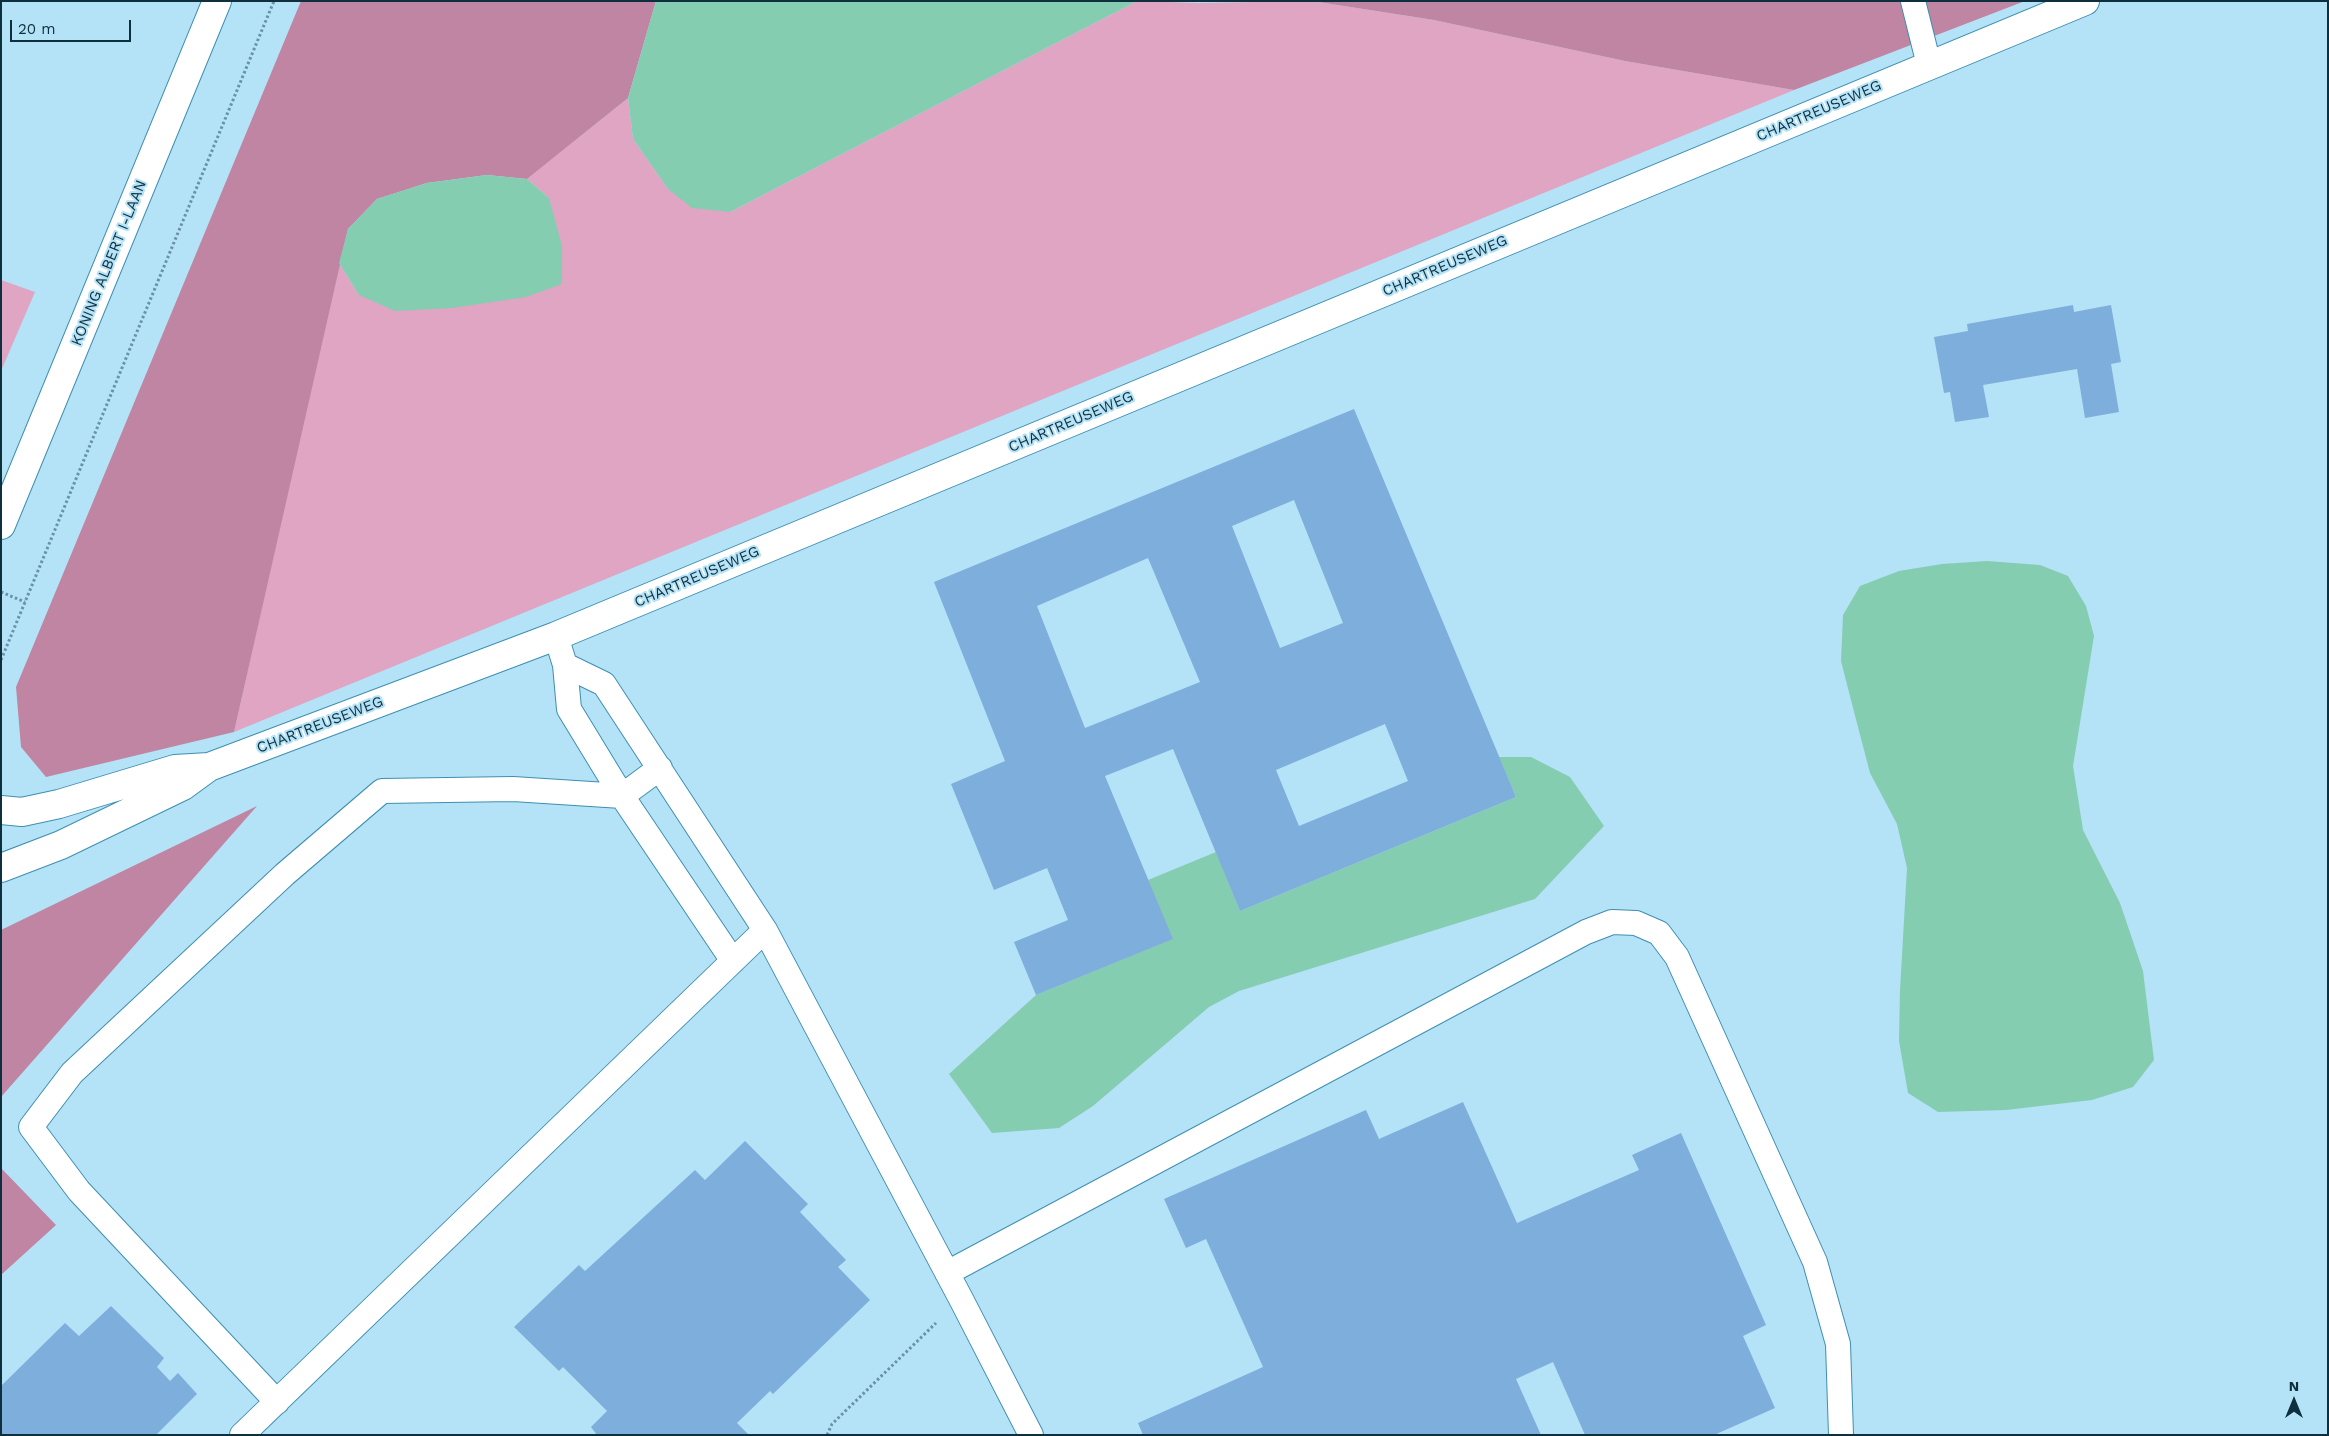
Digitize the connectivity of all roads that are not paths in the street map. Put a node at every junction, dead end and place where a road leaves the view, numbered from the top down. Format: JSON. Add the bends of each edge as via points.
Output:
{"nodes":[{"id":1,"x":217,"y":1,"type":"edge"},
{"id":2,"x":1913,"y":1,"type":"edge"},
{"id":3,"x":2085,"y":1,"type":"edge"},
{"id":4,"x":1930,"y":65,"type":"junction"},
{"id":5,"x":1,"y":525,"type":"edge"},
{"id":6,"x":556,"y":636,"type":"junction"},
{"id":7,"x":565,"y":665,"type":"junction"},
{"id":8,"x":208,"y":767,"type":"junction"},
{"id":9,"x":660,"y":768,"type":"junction"},
{"id":10,"x":622,"y":796,"type":"junction"},
{"id":11,"x":1,"y":810,"type":"edge"},
{"id":12,"x":1,"y":868,"type":"edge"},
{"id":13,"x":765,"y":930,"type":"junction"},
{"id":14,"x":733,"y":961,"type":"junction"},
{"id":15,"x":947,"y":1273,"type":"junction"},
{"id":16,"x":277,"y":1402,"type":"junction"},
{"id":17,"x":242,"y":1435,"type":"edge"},
{"id":18,"x":1031,"y":1435,"type":"edge"},
{"id":19,"x":1841,"y":1435,"type":"edge"}],
"edges":[{"from":1,"to":5,"type":"street","name":"KONING ALBERT I-LAAN"},
{"from":2,"to":4,"type":"lane"},
{"from":3,"to":4,"type":"street","name":"CHARTREUSEWEG"},
{"from":4,"to":6,"type":"street","name":"CHARTREUSEWEG"},
{"from":6,"to":7,"type":"lane"},
{"from":6,"to":8,"type":"street","name":"CHARTREUSEWEG"},
{"from":7,"to":9,"type":"lane","via":[[604,684]]},
{"from":7,"to":10,"type":"lane","via":[[569,709]]},
{"from":8,"to":11,"type":"street","name":"CHARTREUSEWEG","via":[[175,769],[22,812]]},
{"from":8,"to":12,"type":"street","name":"CHARTREUSEWEG","via":[[183,786],[62,845]]},
{"from":9,"to":10,"type":"lane"},
{"from":9,"to":13,"type":"lane"},
{"from":10,"to":14,"type":"lane"},
{"from":10,"to":16,"type":"lane","via":[[513,789],[382,791],[285,874],[72,1073],[31,1127],[79,1191]]},
{"from":13,"to":14,"type":"lane"},
{"from":13,"to":15,"type":"lane"},
{"from":14,"to":16,"type":"lane"},
{"from":15,"to":18,"type":"lane"},
{"from":15,"to":19,"type":"lane","via":[[1586,932],[1612,922],[1636,923],[1659,933],[1677,957],[1815,1262],[1838,1344]]},
{"from":16,"to":17,"type":"lane"}]}
